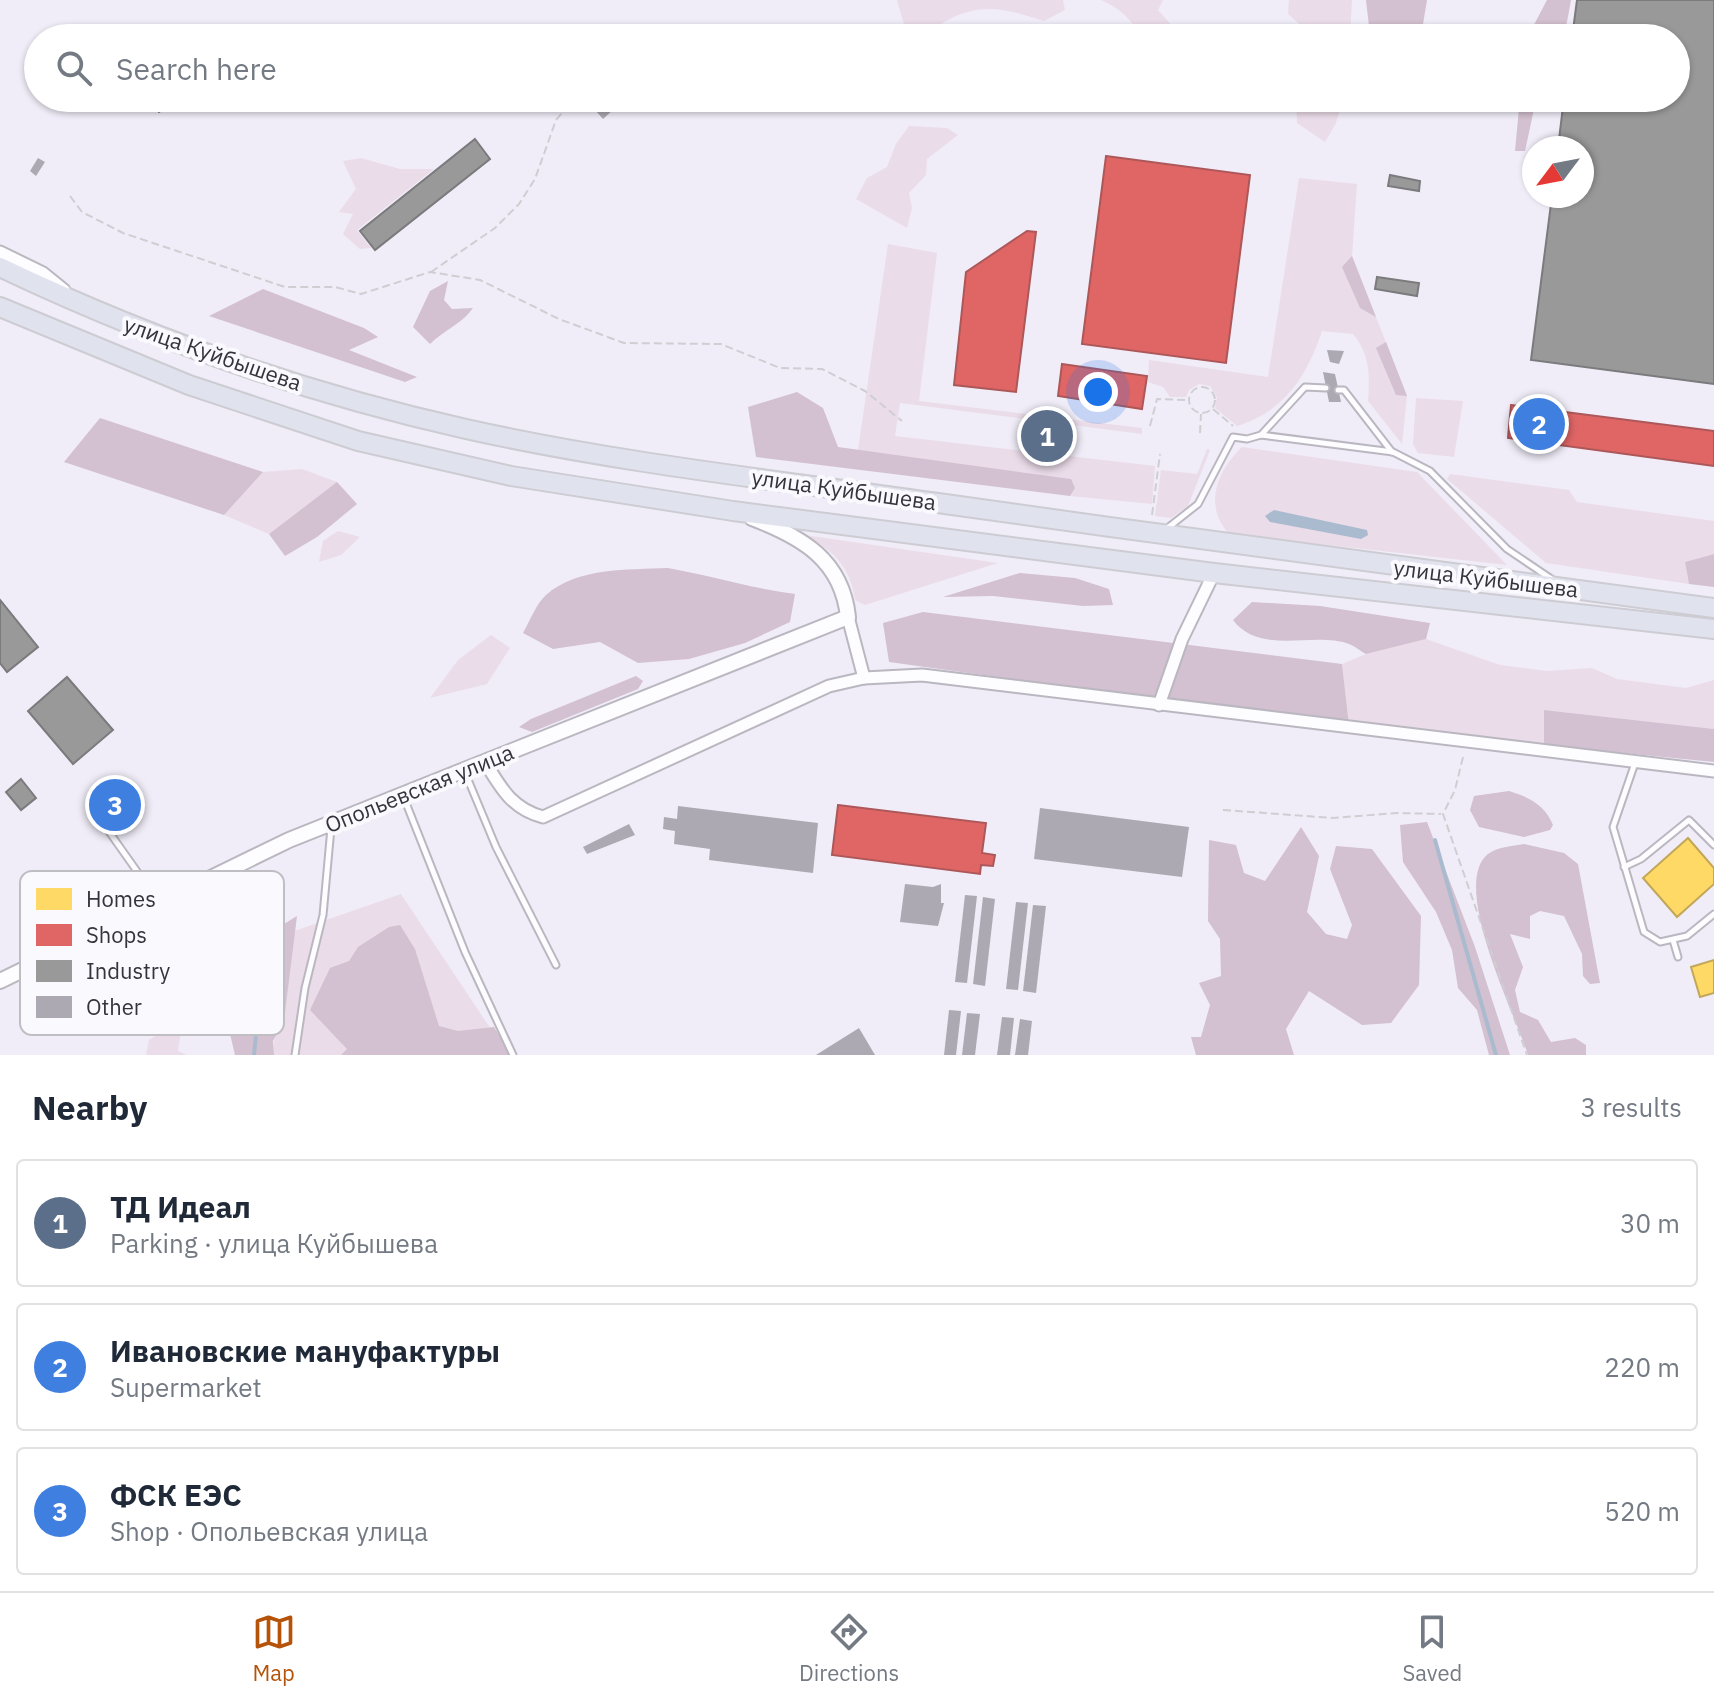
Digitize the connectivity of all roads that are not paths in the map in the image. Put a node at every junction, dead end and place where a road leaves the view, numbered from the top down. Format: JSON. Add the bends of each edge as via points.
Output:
{"nodes":[{"id":1,"x":0,"y":252,"type":"edge"},
{"id":2,"x":0,"y":267,"type":"edge"},
{"id":3,"x":0,"y":307,"type":"edge"},
{"id":4,"x":86,"y":307,"type":"junction"},
{"id":5,"x":1326,"y":388,"type":"dead end"},
{"id":6,"x":1338,"y":390,"type":"dead end"},
{"id":7,"x":1261,"y":435,"type":"junction"},
{"id":8,"x":1393,"y":452,"type":"junction"},
{"id":9,"x":733,"y":511,"type":"junction"},
{"id":10,"x":1153,"y":526,"type":"junction"},
{"id":11,"x":1214,"y":573,"type":"junction"},
{"id":12,"x":1563,"y":588,"type":"junction"},
{"id":13,"x":1714,"y":608,"type":"edge"},
{"id":14,"x":848,"y":617,"type":"junction"},
{"id":15,"x":1714,"y":629,"type":"edge"},
{"id":16,"x":864,"y":678,"type":"junction"},
{"id":17,"x":1159,"y":705,"type":"junction"},
{"id":18,"x":485,"y":762,"type":"junction"},
{"id":19,"x":1635,"y":762,"type":"junction"},
{"id":20,"x":464,"y":769,"type":"junction"},
{"id":21,"x":1714,"y":771,"type":"edge"},
{"id":22,"x":402,"y":794,"type":"junction"},
{"id":23,"x":331,"y":823,"type":"junction"},
{"id":24,"x":105,"y":826,"type":"dead end"},
{"id":25,"x":1714,"y":845,"type":"edge"},
{"id":26,"x":1624,"y":867,"type":"junction"},
{"id":27,"x":136,"y":871,"type":"edge"},
{"id":28,"x":226,"y":871,"type":"edge"},
{"id":29,"x":1714,"y":914,"type":"edge"},
{"id":30,"x":1673,"y":940,"type":"junction"},
{"id":31,"x":1678,"y":957,"type":"dead end"},
{"id":32,"x":556,"y":965,"type":"dead end"},
{"id":33,"x":20,"y":971,"type":"edge"},
{"id":34,"x":0,"y":981,"type":"edge"},
{"id":35,"x":295,"y":1055,"type":"edge"},
{"id":36,"x":513,"y":1055,"type":"edge"}],
"edges":[{"from":1,"to":4,"type":"street","via":[[43,273]]},
{"from":2,"to":4,"type":"highway","name":"улица Куйбышева"},
{"from":3,"to":9,"type":"highway","name":"улица Куйбышева","via":[[189,385],[358,441],[511,476]]},
{"from":4,"to":10,"type":"highway","name":"улица Куйбышева","via":[[223,360],[467,429],[574,449]]},
{"from":5,"to":7,"type":"lane","via":[[1305,387]]},
{"from":6,"to":8,"type":"lane","via":[[1344,390]]},
{"from":7,"to":8,"type":"lane"},
{"from":7,"to":10,"type":"lane","via":[[1233,437],[1198,504],[1179,522]]},
{"from":8,"to":12,"type":"lane","via":[[1430,471],[1507,549]]},
{"from":9,"to":11,"type":"highway","name":"улица Куйбышева"},
{"from":9,"to":14,"type":"street","via":[[769,524],[822,556],[846,596]]},
{"from":10,"to":12,"type":"highway","name":"улица Куйбышева"},
{"from":11,"to":15,"type":"highway","name":"улица Куйбышева"},
{"from":11,"to":17,"type":"street","via":[[1182,639]]},
{"from":12,"to":13,"type":"highway","name":"улица Куйбышева"},
{"from":14,"to":16,"type":"street"},
{"from":14,"to":18,"type":"street","name":"Опольевская улица"},
{"from":16,"to":17,"type":"street","via":[[922,675]]},
{"from":16,"to":18,"type":"street","via":[[829,686],[543,817],[507,798]]},
{"from":17,"to":19,"type":"street"},
{"from":18,"to":20,"type":"street","name":"Опольевская улица"},
{"from":19,"to":21,"type":"street"},
{"from":19,"to":26,"type":"lane","via":[[1613,827]]},
{"from":20,"to":22,"type":"street","name":"Опольевская улица"},
{"from":20,"to":32,"type":"lane","via":[[496,847]]},
{"from":22,"to":23,"type":"street","name":"Опольевская улица"},
{"from":22,"to":36,"type":"lane"},
{"from":23,"to":28,"type":"street","name":"Опольевская улица"},
{"from":23,"to":35,"type":"lane","via":[[323,915]]},
{"from":24,"to":27,"type":"lane"},
{"from":25,"to":26,"type":"lane","via":[[1689,820]]},
{"from":26,"to":30,"type":"lane","via":[[1644,932],[1660,942]]},
{"from":29,"to":30,"type":"lane","via":[[1687,936]]},
{"from":30,"to":31,"type":"lane"},
{"from":33,"to":34,"type":"street","name":"Опольевская улица"}]}
